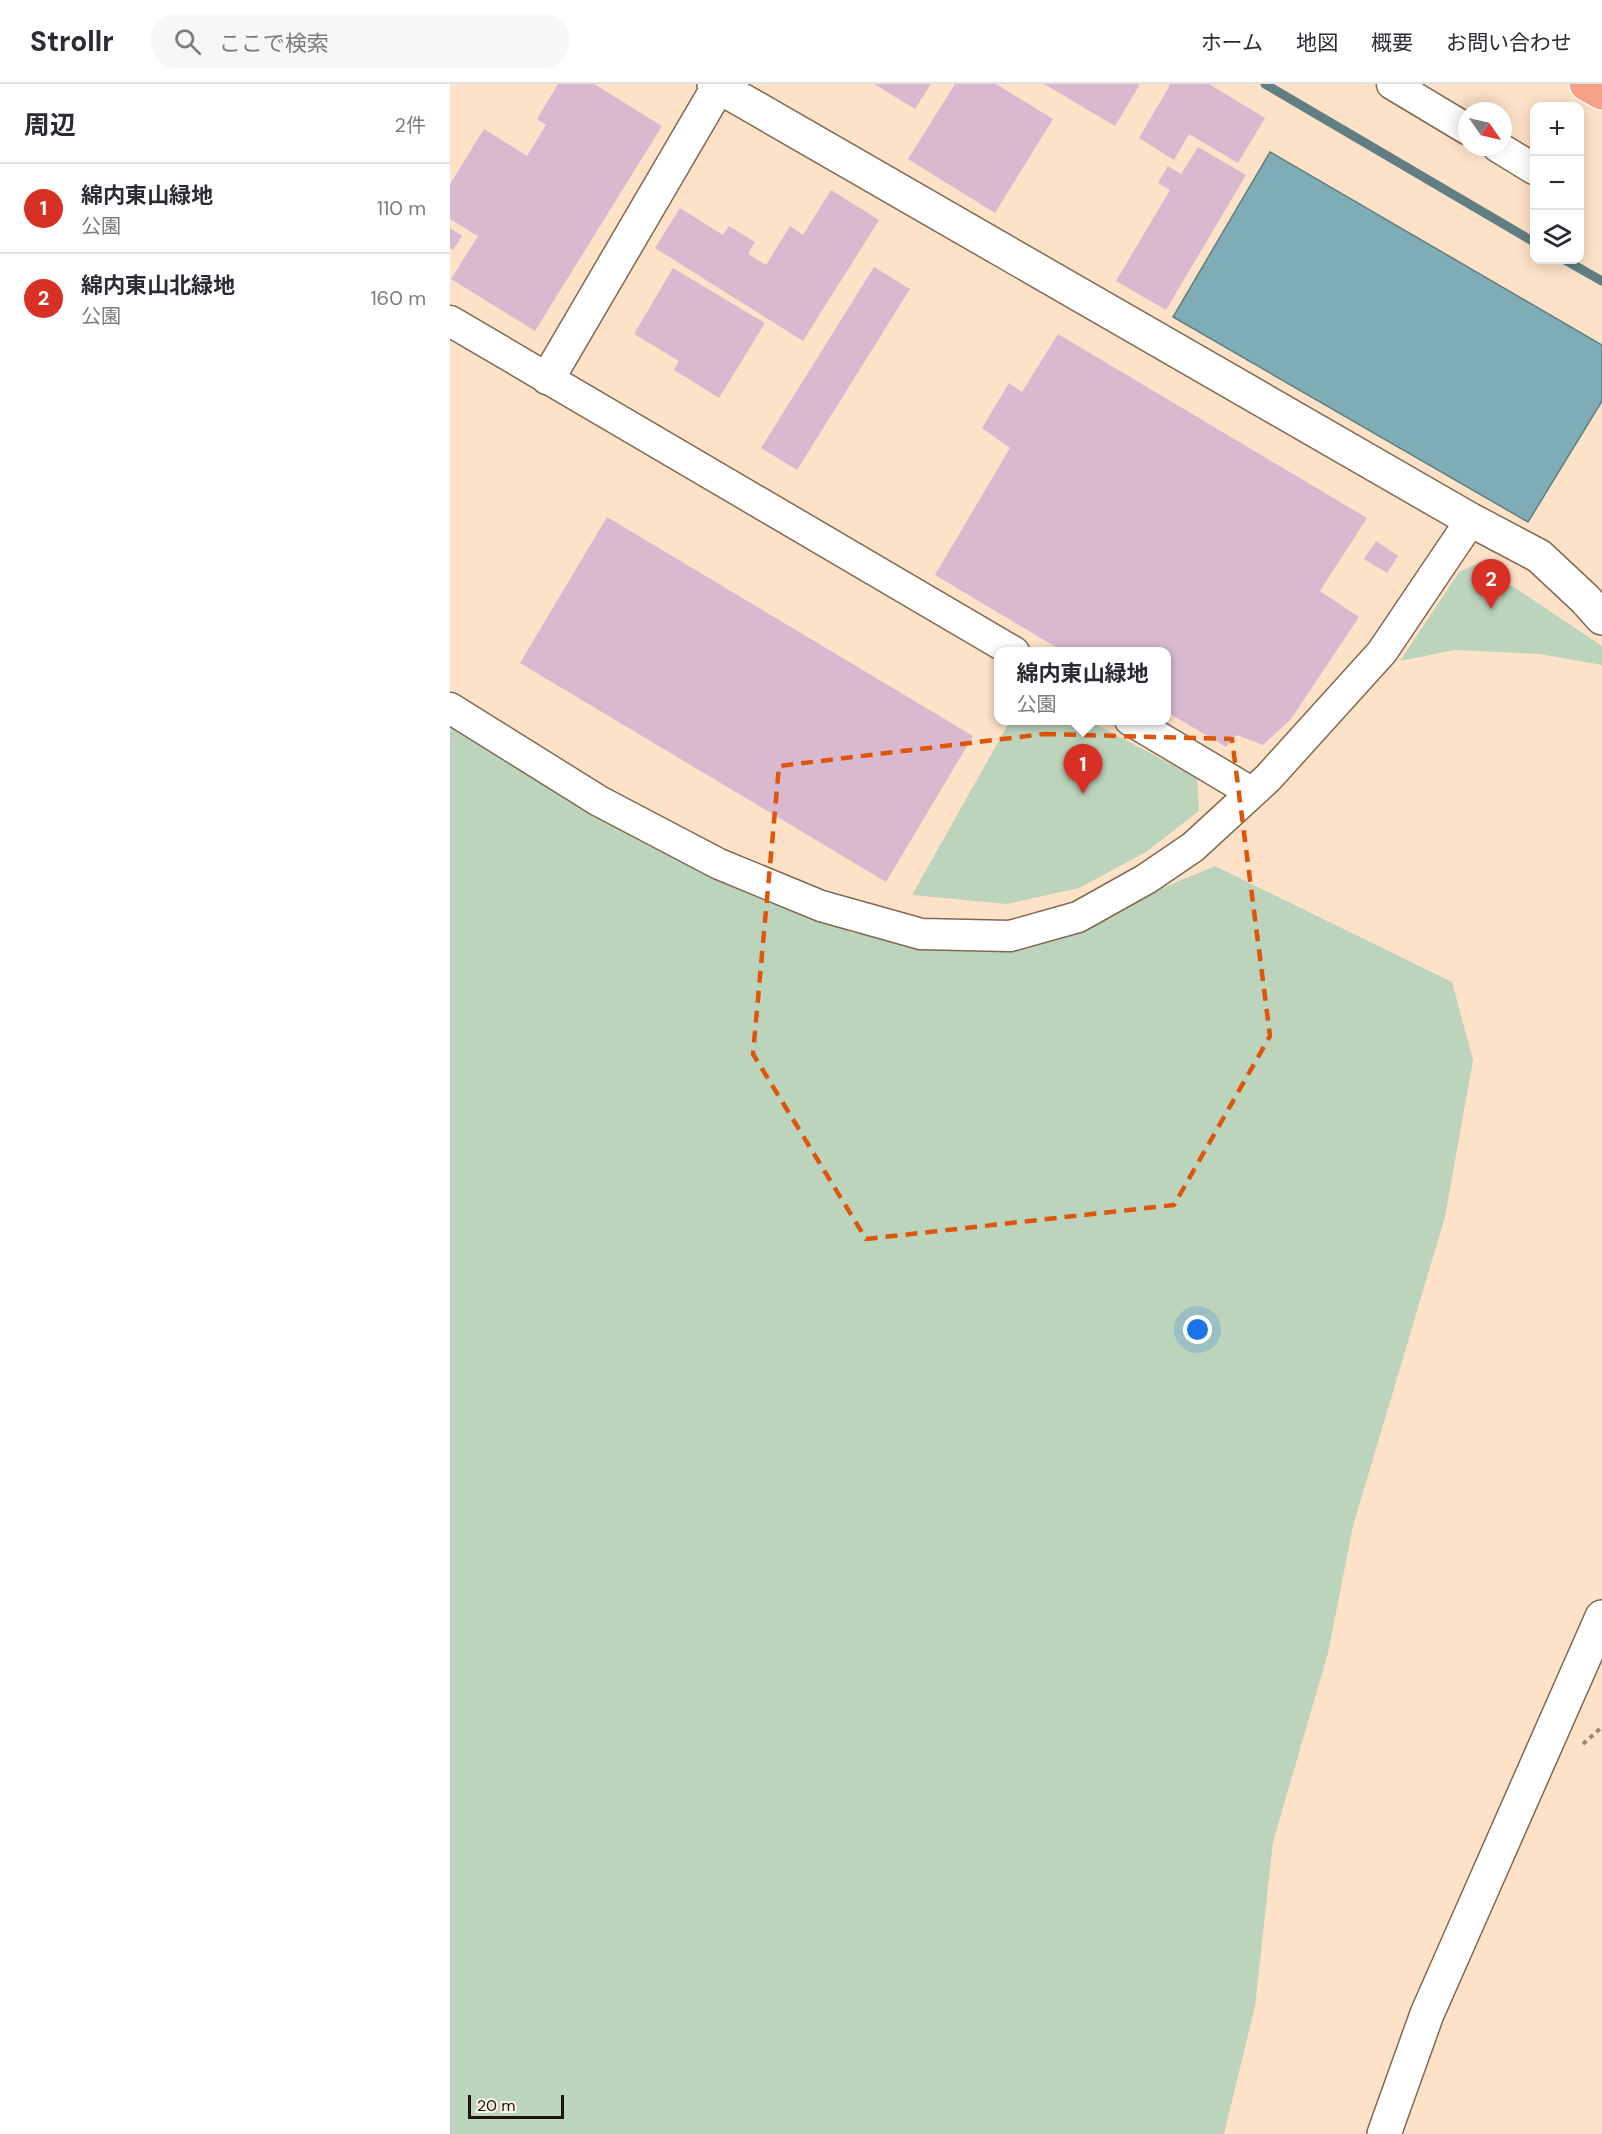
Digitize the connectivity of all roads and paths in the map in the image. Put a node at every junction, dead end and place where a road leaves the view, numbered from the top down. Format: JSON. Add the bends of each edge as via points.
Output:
{"nodes":[{"id":1,"x":1392,"y":84,"type":"edge"},
{"id":2,"x":1586,"y":84,"type":"edge"},
{"id":3,"x":718,"y":85,"type":"edge"},
{"id":4,"x":1602,"y":93,"type":"edge"},
{"id":5,"x":1458,"y":124,"type":"edge"},
{"id":6,"x":1512,"y":156,"type":"edge"},
{"id":7,"x":1530,"y":167,"type":"edge"},
{"id":8,"x":450,"y":321,"type":"edge"},
{"id":9,"x":548,"y":378,"type":"junction"},
{"id":10,"x":1471,"y":520,"type":"junction"},
{"id":11,"x":1602,"y":618,"type":"edge"},
{"id":12,"x":1007,"y":647,"type":"edge"},
{"id":13,"x":450,"y":708,"type":"edge"},
{"id":14,"x":1139,"y":725,"type":"edge"},
{"id":15,"x":1251,"y":792,"type":"junction"},
{"id":16,"x":1602,"y":1617,"type":"edge"},
{"id":17,"x":1384,"y":2134,"type":"edge"}],
"edges":[{"from":1,"to":5,"type":"street"},
{"from":2,"to":4,"type":"highway"},
{"from":3,"to":9,"type":"street"},
{"from":3,"to":10,"type":"street"},
{"from":6,"to":7,"type":"street"},
{"from":8,"to":9,"type":"street"},
{"from":9,"to":12,"type":"street"},
{"from":10,"to":11,"type":"street","via":[[1539,556]]},
{"from":10,"to":15,"type":"street","via":[[1382,652]]},
{"from":13,"to":15,"type":"street","via":[[599,801],[719,864],[820,906],[921,934],[1010,936],[1078,917],[1193,847]]},
{"from":14,"to":15,"type":"street"},
{"from":16,"to":17,"type":"street","via":[[1427,2014]]}]}
